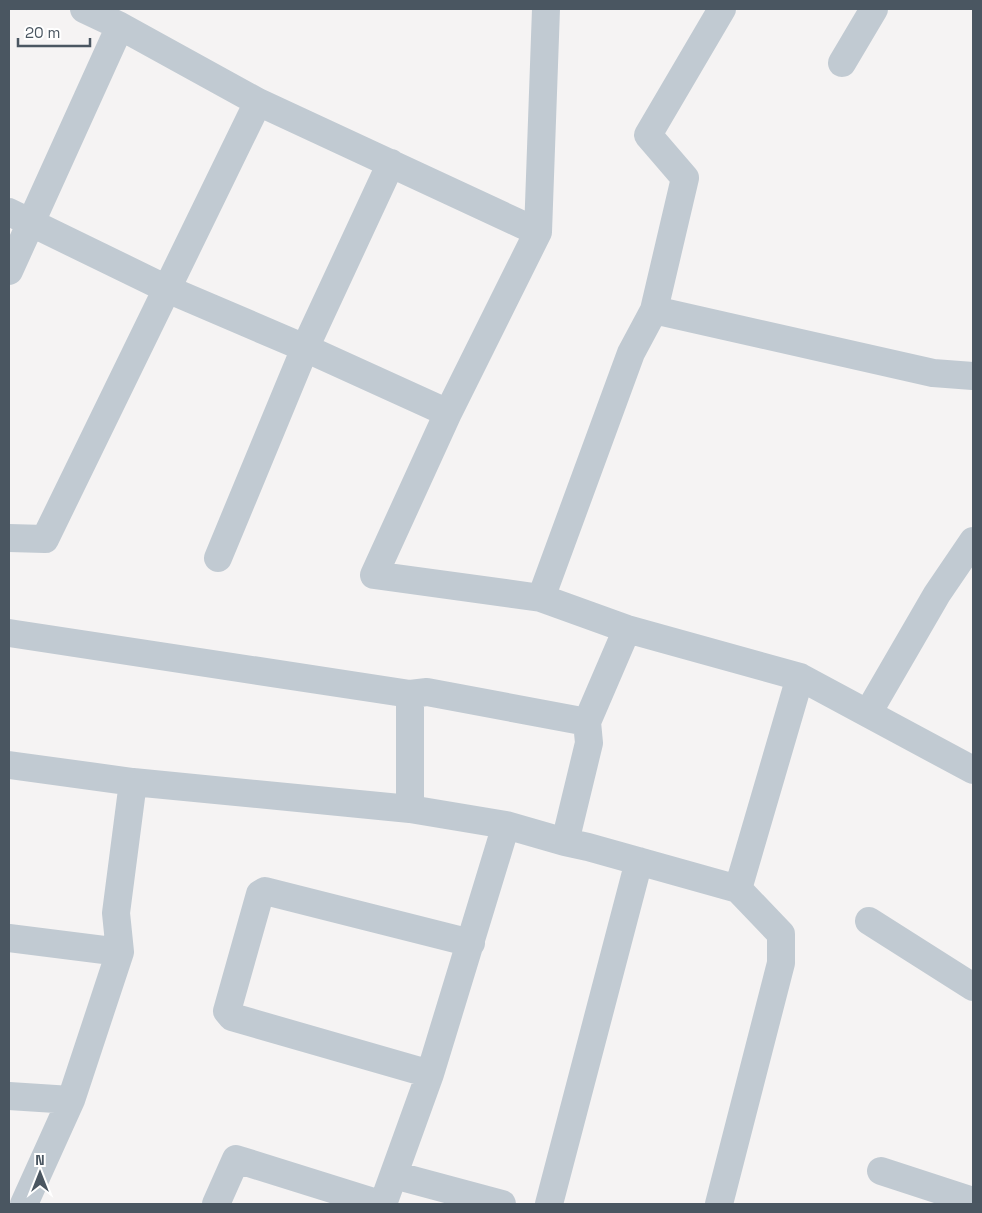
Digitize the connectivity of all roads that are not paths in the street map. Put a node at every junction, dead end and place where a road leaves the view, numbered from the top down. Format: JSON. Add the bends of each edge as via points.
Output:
{"nodes":[{"id":1,"x":84,"y":9,"type":"edge"},
{"id":2,"x":546,"y":9,"type":"edge"},
{"id":3,"x":722,"y":9,"type":"edge"},
{"id":4,"x":874,"y":9,"type":"edge"},
{"id":5,"x":120,"y":26,"type":"junction"},
{"id":6,"x":842,"y":63,"type":"dead end"},
{"id":7,"x":258,"y":102,"type":"junction"},
{"id":8,"x":391,"y":163,"type":"junction"},
{"id":9,"x":20,"y":217,"type":"edge"},
{"id":10,"x":538,"y":232,"type":"junction"},
{"id":11,"x":9,"y":271,"type":"edge"},
{"id":12,"x":167,"y":289,"type":"junction"},
{"id":13,"x":654,"y":310,"type":"junction"},
{"id":14,"x":306,"y":348,"type":"junction"},
{"id":15,"x":973,"y":376,"type":"edge"},
{"id":16,"x":448,"y":413,"type":"junction"},
{"id":17,"x":9,"y":538,"type":"edge"},
{"id":18,"x":973,"y":541,"type":"edge"},
{"id":19,"x":218,"y":558,"type":"dead end"},
{"id":20,"x":541,"y":598,"type":"junction"},
{"id":21,"x":627,"y":629,"type":"junction"},
{"id":22,"x":9,"y":633,"type":"edge"},
{"id":23,"x":800,"y":677,"type":"junction"},
{"id":24,"x":410,"y":694,"type":"junction"},
{"id":25,"x":868,"y":713,"type":"junction"},
{"id":26,"x":587,"y":722,"type":"junction"},
{"id":27,"x":9,"y":765,"type":"edge"},
{"id":28,"x":973,"y":770,"type":"edge"},
{"id":29,"x":133,"y":782,"type":"junction"},
{"id":30,"x":410,"y":809,"type":"junction"},
{"id":31,"x":506,"y":825,"type":"junction"},
{"id":32,"x":566,"y":842,"type":"junction"},
{"id":33,"x":639,"y":861,"type":"junction"},
{"id":34,"x":738,"y":889,"type":"junction"},
{"id":35,"x":869,"y":921,"type":"dead end"},
{"id":36,"x":9,"y":938,"type":"edge"},
{"id":37,"x":471,"y":943,"type":"junction"},
{"id":38,"x":120,"y":952,"type":"junction"},
{"id":39,"x":973,"y":987,"type":"edge"},
{"id":40,"x":430,"y":1074,"type":"junction"},
{"id":41,"x":9,"y":1096,"type":"edge"},
{"id":42,"x":71,"y":1100,"type":"junction"},
{"id":43,"x":881,"y":1171,"type":"dead end"},
{"id":44,"x":394,"y":1175,"type":"junction"},
{"id":45,"x":973,"y":1201,"type":"edge"},
{"id":46,"x":24,"y":1204,"type":"edge"},
{"id":47,"x":216,"y":1204,"type":"edge"},
{"id":48,"x":382,"y":1204,"type":"edge"},
{"id":49,"x":502,"y":1204,"type":"edge"},
{"id":50,"x":549,"y":1204,"type":"edge"},
{"id":51,"x":719,"y":1204,"type":"edge"}],
"edges":[{"from":1,"to":5,"type":"street"},
{"from":2,"to":10,"type":"street"},
{"from":3,"to":13,"type":"street","via":[[648,135],[685,178]]},
{"from":4,"to":6,"type":"street"},
{"from":5,"to":7,"type":"street"},
{"from":5,"to":9,"type":"street"},
{"from":7,"to":8,"type":"street"},
{"from":7,"to":12,"type":"street"},
{"from":8,"to":10,"type":"street"},
{"from":8,"to":14,"type":"street"},
{"from":9,"to":11,"type":"street"},
{"from":9,"to":12,"type":"street"},
{"from":10,"to":16,"type":"street"},
{"from":12,"to":14,"type":"street"},
{"from":12,"to":17,"type":"street","via":[[46,539]]},
{"from":13,"to":15,"type":"street","via":[[933,373]]},
{"from":13,"to":20,"type":"street","via":[[631,354]]},
{"from":14,"to":16,"type":"street"},
{"from":14,"to":19,"type":"street"},
{"from":16,"to":20,"type":"street","via":[[374,575]]},
{"from":18,"to":25,"type":"street","via":[[937,594]]},
{"from":20,"to":21,"type":"street"},
{"from":21,"to":23,"type":"street"},
{"from":21,"to":26,"type":"street"},
{"from":22,"to":24,"type":"street"},
{"from":23,"to":25,"type":"street"},
{"from":23,"to":34,"type":"street"},
{"from":24,"to":26,"type":"street","via":[[427,692]]},
{"from":24,"to":30,"type":"street"},
{"from":25,"to":28,"type":"street"},
{"from":26,"to":32,"type":"street","via":[[589,743]]},
{"from":27,"to":29,"type":"street"},
{"from":29,"to":30,"type":"street"},
{"from":29,"to":38,"type":"street","via":[[116,913]]},
{"from":30,"to":31,"type":"street"},
{"from":31,"to":32,"type":"street"},
{"from":31,"to":37,"type":"street"},
{"from":32,"to":33,"type":"street"},
{"from":33,"to":34,"type":"street"},
{"from":33,"to":50,"type":"street"},
{"from":34,"to":51,"type":"street","via":[[781,934],[781,963]]},
{"from":35,"to":39,"type":"street"},
{"from":36,"to":38,"type":"street"},
{"from":37,"to":40,"type":"street"},
{"from":37,"to":40,"type":"street","via":[[265,891],[260,894],[227,1011],[232,1017]]},
{"from":38,"to":42,"type":"street"},
{"from":40,"to":44,"type":"street"},
{"from":41,"to":42,"type":"street"},
{"from":42,"to":46,"type":"street"},
{"from":43,"to":45,"type":"street"},
{"from":44,"to":48,"type":"street"},
{"from":44,"to":49,"type":"street"},
{"from":47,"to":48,"type":"street","via":[[236,1159]]}]}
